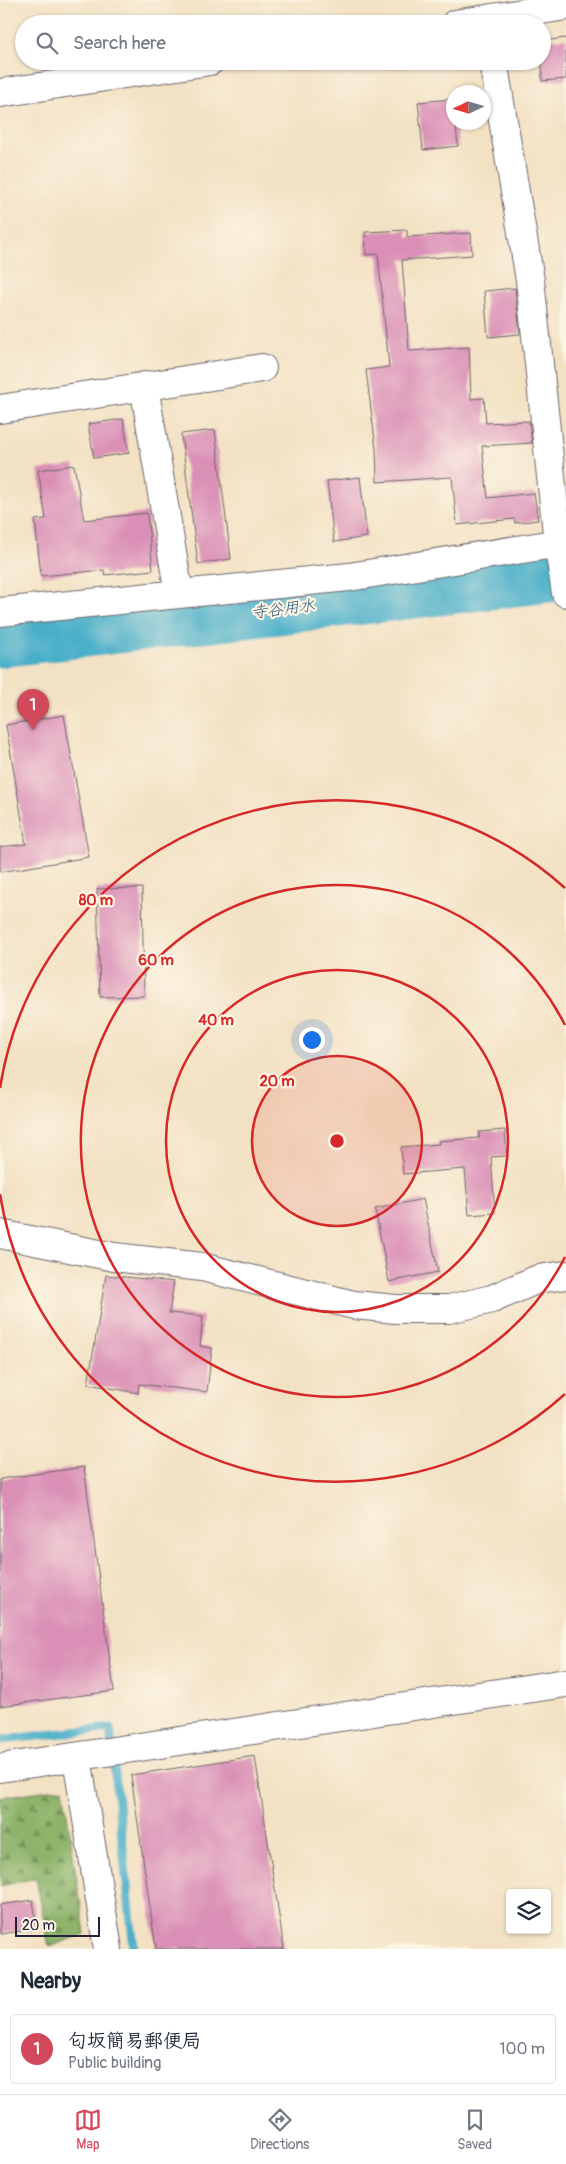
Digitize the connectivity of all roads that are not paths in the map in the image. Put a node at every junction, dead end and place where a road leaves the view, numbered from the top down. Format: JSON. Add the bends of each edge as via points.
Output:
{"nodes":[{"id":1,"x":566,"y":6,"type":"edge"},
{"id":2,"x":518,"y":15,"type":"edge"},
{"id":3,"x":151,"y":70,"type":"edge"},
{"id":4,"x":495,"y":70,"type":"edge"},
{"id":5,"x":0,"y":93,"type":"edge"},
{"id":6,"x":262,"y":368,"type":"dead end"},
{"id":7,"x":144,"y":386,"type":"junction"},
{"id":8,"x":0,"y":409,"type":"edge"},
{"id":9,"x":562,"y":542,"type":"edge"},
{"id":10,"x":566,"y":593,"type":"edge"},
{"id":11,"x":179,"y":594,"type":"junction"},
{"id":12,"x":0,"y":612,"type":"edge"},
{"id":13,"x":0,"y":1234,"type":"edge"},
{"id":14,"x":566,"y":1275,"type":"edge"},
{"id":15,"x":566,"y":1683,"type":"edge"},
{"id":16,"x":77,"y":1758,"type":"junction"},
{"id":17,"x":0,"y":1768,"type":"edge"},
{"id":18,"x":108,"y":1949,"type":"edge"}],
"edges":[{"from":1,"to":2,"type":"street"},
{"from":3,"to":5,"type":"street"},
{"from":4,"to":9,"type":"street","via":[[530,280]]},
{"from":6,"to":7,"type":"street"},
{"from":7,"to":8,"type":"street"},
{"from":7,"to":11,"type":"street"},
{"from":9,"to":10,"type":"street"},
{"from":9,"to":11,"type":"street","via":[[349,577]]},
{"from":11,"to":12,"type":"street"},
{"from":13,"to":14,"type":"street","via":[[114,1257],[202,1267],[354,1305],[396,1309],[449,1309],[492,1299],[538,1279]]},
{"from":15,"to":16,"type":"street"},
{"from":16,"to":17,"type":"street"},
{"from":16,"to":18,"type":"street"}]}
